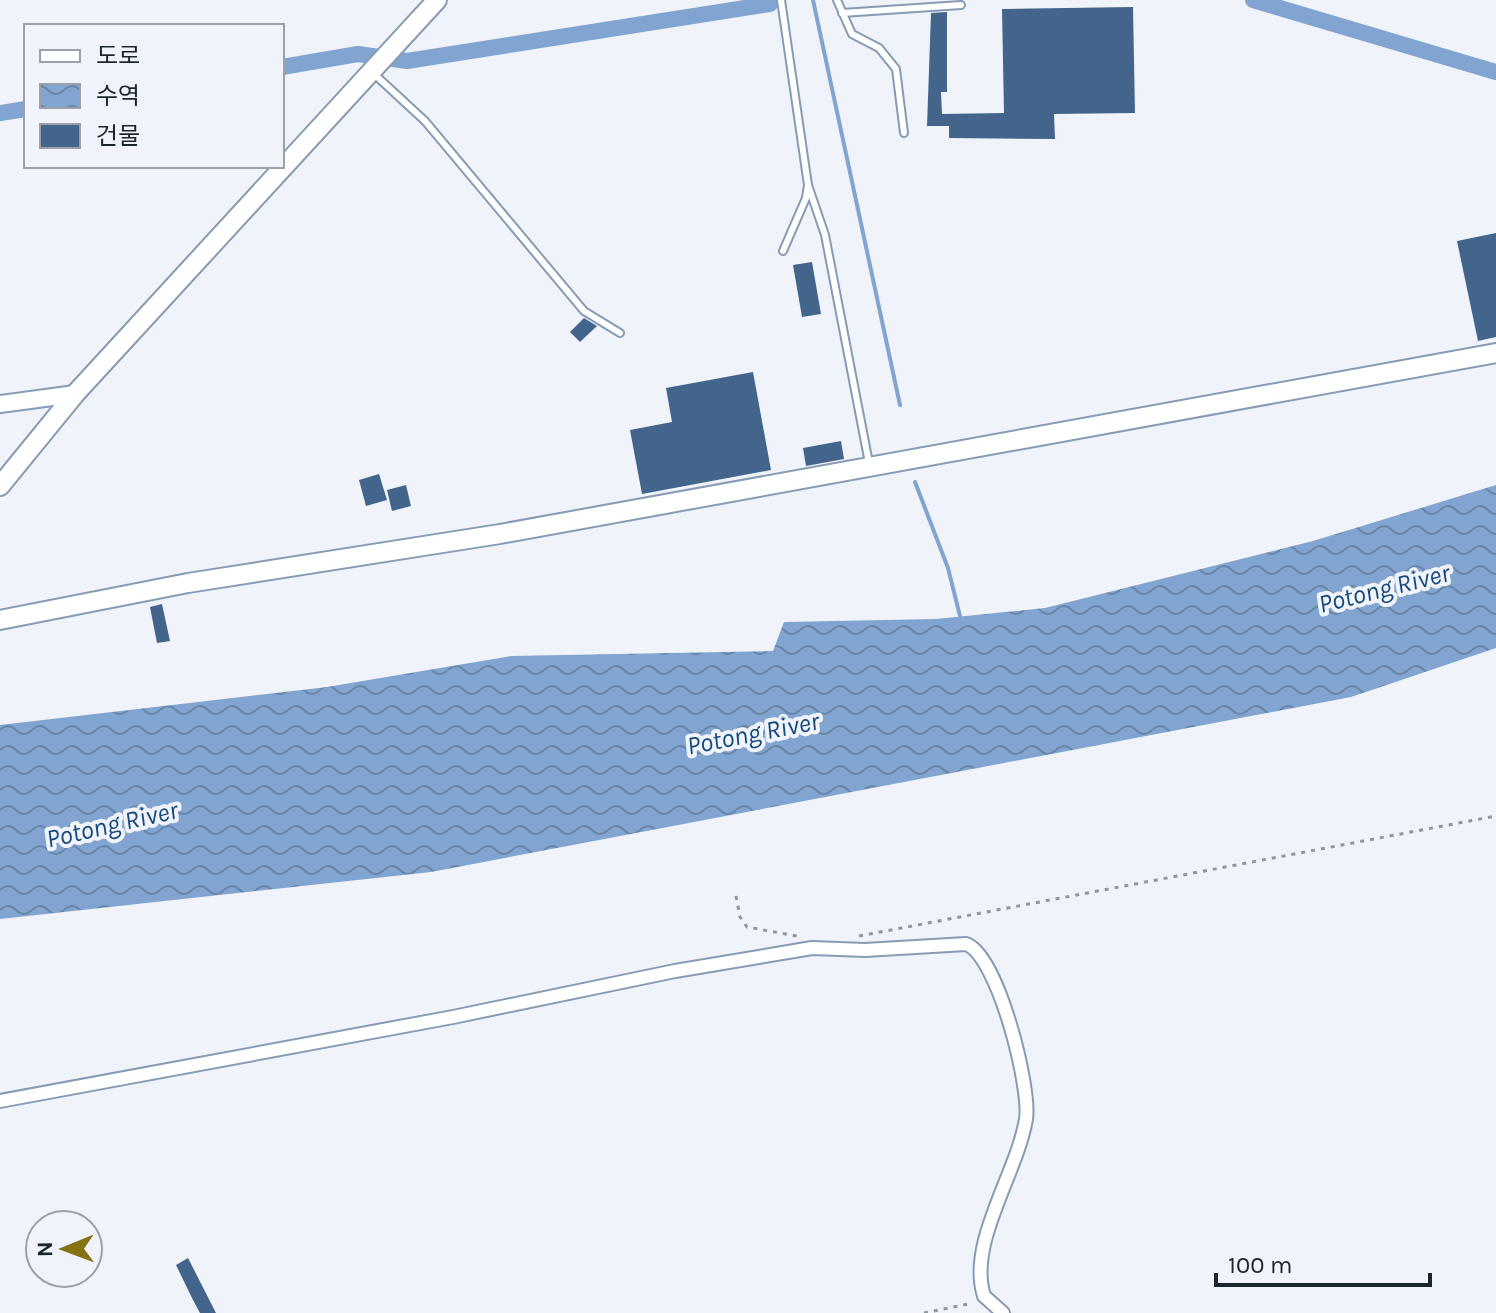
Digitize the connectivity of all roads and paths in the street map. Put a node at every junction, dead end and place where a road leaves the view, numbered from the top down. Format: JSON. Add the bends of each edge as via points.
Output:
{"nodes":[{"id":1,"x":437,"y":0,"type":"edge"},
{"id":2,"x":781,"y":0,"type":"edge"},
{"id":3,"x":837,"y":0,"type":"edge"},
{"id":4,"x":961,"y":5,"type":"dead end"},
{"id":5,"x":842,"y":13,"type":"junction"},
{"id":6,"x":370,"y":70,"type":"junction"},
{"id":7,"x":904,"y":133,"type":"dead end"},
{"id":8,"x":284,"y":164,"type":"edge"},
{"id":9,"x":281,"y":168,"type":"edge"},
{"id":10,"x":808,"y":185,"type":"junction"},
{"id":11,"x":783,"y":251,"type":"dead end"},
{"id":12,"x":620,"y":333,"type":"dead end"},
{"id":13,"x":1496,"y":353,"type":"edge"},
{"id":14,"x":75,"y":394,"type":"junction"},
{"id":15,"x":0,"y":404,"type":"edge"},
{"id":16,"x":870,"y":467,"type":"junction"},
{"id":17,"x":0,"y":486,"type":"edge"},
{"id":18,"x":0,"y":620,"type":"edge"},
{"id":19,"x":1496,"y":816,"type":"edge"},
{"id":20,"x":736,"y":896,"type":"dead end"},
{"id":21,"x":809,"y":937,"type":"dead end"},
{"id":22,"x":851,"y":938,"type":"dead end"},
{"id":23,"x":0,"y":1101,"type":"edge"},
{"id":24,"x":989,"y":1303,"type":"junction"},
{"id":25,"x":924,"y":1313,"type":"edge"},
{"id":26,"x":1003,"y":1313,"type":"edge"}],
"edges":[{"from":1,"to":6,"type":"main road"},
{"from":2,"to":10,"type":"lane"},
{"from":3,"to":5,"type":"lane"},
{"from":4,"to":5,"type":"lane"},
{"from":5,"to":7,"type":"lane","via":[[852,34],[879,48],[896,69]]},
{"from":6,"to":8,"type":"main road"},
{"from":6,"to":12,"type":"lane","via":[[425,121],[584,311]]},
{"from":9,"to":14,"type":"main road"},
{"from":10,"to":11,"type":"lane"},
{"from":10,"to":16,"type":"lane","via":[[825,235]]},
{"from":13,"to":16,"type":"main road"},
{"from":14,"to":15,"type":"street"},
{"from":14,"to":17,"type":"main road"},
{"from":16,"to":18,"type":"main road"},
{"from":19,"to":22,"type":"path"},
{"from":20,"to":21,"type":"path","via":[[747,927]]},
{"from":23,"to":24,"type":"street","via":[[812,948],[966,944],[984,958],[1001,994],[1026,1105],[1020,1140],[980,1261],[981,1287]]},
{"from":24,"to":25,"type":"path"},
{"from":24,"to":26,"type":"street"}]}
